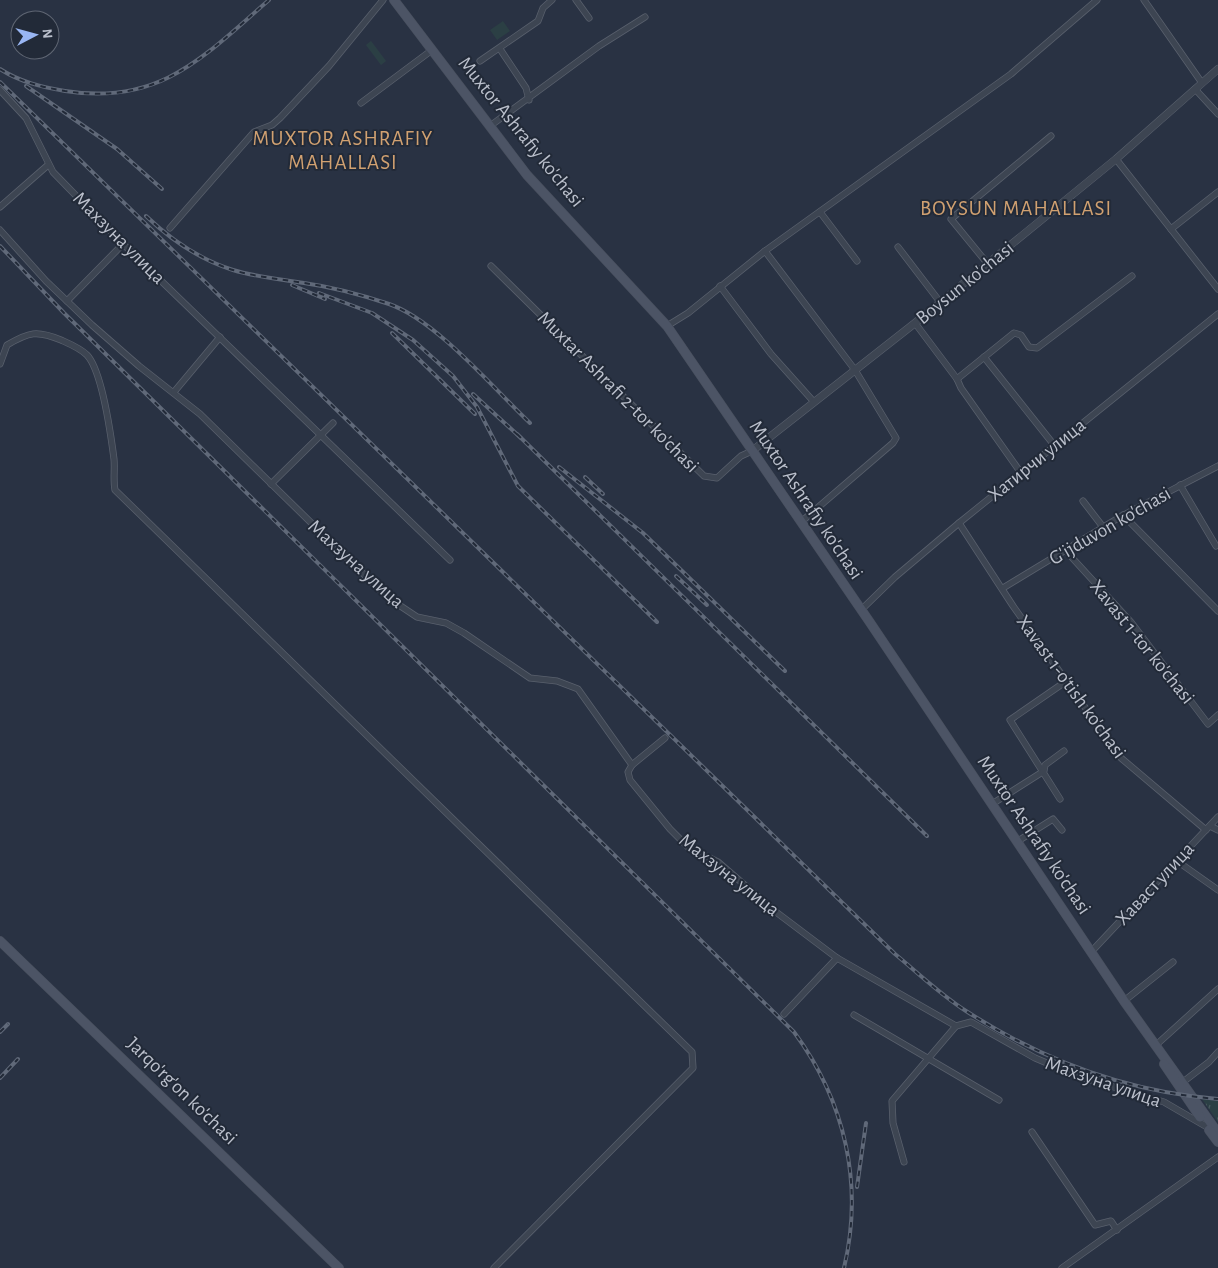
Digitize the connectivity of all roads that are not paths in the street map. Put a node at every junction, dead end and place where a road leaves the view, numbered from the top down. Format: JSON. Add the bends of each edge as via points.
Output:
{"nodes":[{"id":1,"x":383,"y":0,"type":"edge"},
{"id":2,"x":394,"y":0,"type":"edge"},
{"id":3,"x":552,"y":0,"type":"edge"},
{"id":4,"x":576,"y":0,"type":"edge"},
{"id":5,"x":1097,"y":0,"type":"edge"},
{"id":6,"x":1144,"y":0,"type":"edge"},
{"id":7,"x":645,"y":17,"type":"dead end"},
{"id":8,"x":589,"y":18,"type":"dead end"},
{"id":9,"x":500,"y":49,"type":"junction"},
{"id":10,"x":432,"y":50,"type":"junction"},
{"id":11,"x":480,"y":61,"type":"dead end"},
{"id":12,"x":1218,"y":69,"type":"edge"},
{"id":13,"x":1202,"y":83,"type":"junction"},
{"id":14,"x":1195,"y":89,"type":"junction"},
{"id":15,"x":0,"y":90,"type":"edge"},
{"id":16,"x":529,"y":100,"type":"junction"},
{"id":17,"x":361,"y":103,"type":"dead end"},
{"id":18,"x":1218,"y":114,"type":"edge"},
{"id":19,"x":490,"y":126,"type":"junction"},
{"id":20,"x":1051,"y":136,"type":"dead end"},
{"id":21,"x":1116,"y":159,"type":"junction"},
{"id":22,"x":48,"y":165,"type":"junction"},
{"id":23,"x":1218,"y":192,"type":"edge"},
{"id":24,"x":0,"y":207,"type":"edge"},
{"id":25,"x":820,"y":212,"type":"junction"},
{"id":26,"x":170,"y":228,"type":"dead end"},
{"id":27,"x":1171,"y":229,"type":"junction"},
{"id":28,"x":0,"y":230,"type":"edge"},
{"id":29,"x":123,"y":244,"type":"junction"},
{"id":30,"x":898,"y":247,"type":"dead end"},
{"id":31,"x":765,"y":251,"type":"junction"},
{"id":32,"x":857,"y":261,"type":"dead end"},
{"id":33,"x":988,"y":263,"type":"junction"},
{"id":34,"x":491,"y":266,"type":"dead end"},
{"id":35,"x":1132,"y":276,"type":"dead end"},
{"id":36,"x":720,"y":286,"type":"junction"},
{"id":37,"x":1218,"y":288,"type":"edge"},
{"id":38,"x":67,"y":301,"type":"junction"},
{"id":39,"x":940,"y":302,"type":"junction"},
{"id":40,"x":1218,"y":314,"type":"edge"},
{"id":41,"x":915,"y":323,"type":"junction"},
{"id":42,"x":667,"y":326,"type":"junction"},
{"id":43,"x":220,"y":337,"type":"junction"},
{"id":44,"x":984,"y":357,"type":"junction"},
{"id":45,"x":0,"y":364,"type":"edge"},
{"id":46,"x":855,"y":370,"type":"junction"},
{"id":47,"x":957,"y":379,"type":"junction"},
{"id":48,"x":174,"y":392,"type":"junction"},
{"id":49,"x":814,"y":402,"type":"junction"},
{"id":50,"x":333,"y":423,"type":"dead end"},
{"id":51,"x":321,"y":434,"type":"junction"},
{"id":52,"x":1054,"y":445,"type":"junction"},
{"id":53,"x":752,"y":451,"type":"junction"},
{"id":54,"x":1218,"y":466,"type":"edge"},
{"id":55,"x":1021,"y":474,"type":"junction"},
{"id":56,"x":271,"y":484,"type":"junction"},
{"id":57,"x":1180,"y":485,"type":"junction"},
{"id":58,"x":1084,"y":500,"type":"dead end"},
{"id":59,"x":1123,"y":515,"type":"junction"},
{"id":60,"x":801,"y":522,"type":"junction"},
{"id":61,"x":959,"y":523,"type":"junction"},
{"id":62,"x":1103,"y":527,"type":"junction"},
{"id":63,"x":1216,"y":546,"type":"dead end"},
{"id":64,"x":1065,"y":550,"type":"junction"},
{"id":65,"x":450,"y":560,"type":"dead end"},
{"id":66,"x":1003,"y":588,"type":"junction"},
{"id":67,"x":861,"y":610,"type":"junction"},
{"id":68,"x":1218,"y":611,"type":"edge"},
{"id":69,"x":1065,"y":682,"type":"junction"},
{"id":70,"x":1218,"y":715,"type":"edge"},
{"id":71,"x":665,"y":738,"type":"dead end"},
{"id":72,"x":1064,"y":750,"type":"dead end"},
{"id":73,"x":632,"y":765,"type":"junction"},
{"id":74,"x":1044,"y":771,"type":"junction"},
{"id":75,"x":1060,"y":799,"type":"dead end"},
{"id":76,"x":992,"y":804,"type":"junction"},
{"id":77,"x":1218,"y":817,"type":"edge"},
{"id":78,"x":1208,"y":828,"type":"junction"},
{"id":79,"x":1062,"y":830,"type":"dead end"},
{"id":80,"x":1218,"y":830,"type":"edge"},
{"id":81,"x":1018,"y":841,"type":"junction"},
{"id":82,"x":1177,"y":861,"type":"junction"},
{"id":83,"x":1218,"y":890,"type":"edge"},
{"id":84,"x":0,"y":941,"type":"edge"},
{"id":85,"x":0,"y":949,"type":"edge"},
{"id":86,"x":1092,"y":951,"type":"junction"},
{"id":87,"x":837,"y":958,"type":"junction"},
{"id":88,"x":1173,"y":962,"type":"dead end"},
{"id":89,"x":1218,"y":989,"type":"edge"},
{"id":90,"x":1124,"y":1001,"type":"junction"},
{"id":91,"x":784,"y":1014,"type":"dead end"},
{"id":92,"x":854,"y":1016,"type":"dead end"},
{"id":93,"x":956,"y":1026,"type":"junction"},
{"id":94,"x":1155,"y":1046,"type":"junction"},
{"id":95,"x":1218,"y":1052,"type":"edge"},
{"id":96,"x":928,"y":1060,"type":"junction"},
{"id":97,"x":1183,"y":1082,"type":"junction"},
{"id":98,"x":999,"y":1100,"type":"dead end"},
{"id":99,"x":1207,"y":1127,"type":"junction"},
{"id":100,"x":1032,"y":1132,"type":"dead end"},
{"id":101,"x":1218,"y":1133,"type":"edge"},
{"id":102,"x":1218,"y":1142,"type":"edge"},
{"id":103,"x":1218,"y":1157,"type":"edge"},
{"id":104,"x":904,"y":1162,"type":"dead end"},
{"id":105,"x":1117,"y":1230,"type":"junction"},
{"id":106,"x":331,"y":1268,"type":"edge"},
{"id":107,"x":339,"y":1268,"type":"edge"},
{"id":108,"x":494,"y":1268,"type":"edge"},
{"id":109,"x":1062,"y":1268,"type":"edge"}],
"edges":[{"from":1,"to":26,"type":"street","via":[[280,118],[254,132]]},
{"from":2,"to":10,"type":"main road","name":"Muxtor Ashrafiy ko'chasi"},
{"from":3,"to":9,"type":"street","via":[[543,8],[538,21]]},
{"from":4,"to":8,"type":"street"},
{"from":5,"to":25,"type":"street","via":[[1011,74]]},
{"from":6,"to":13,"type":"street"},
{"from":7,"to":16,"type":"street","via":[[599,46]]},
{"from":9,"to":11,"type":"street"},
{"from":9,"to":16,"type":"street","via":[[526,88]]},
{"from":10,"to":17,"type":"street"},
{"from":10,"to":19,"type":"main road","name":"Muxtor Ashrafiy ko'chasi"},
{"from":12,"to":13,"type":"street","name":"Boysun ko'chasi"},
{"from":13,"to":14,"type":"street","name":"Boysun ko'chasi"},
{"from":14,"to":18,"type":"street"},
{"from":14,"to":21,"type":"street","name":"Boysun ko'chasi"},
{"from":15,"to":22,"type":"street","name":"Махзуна улица","via":[[26,118]]},
{"from":16,"to":19,"type":"street"},
{"from":19,"to":42,"type":"main road","name":"Muxtor Ashrafiy ko'chasi","via":[[527,175]]},
{"from":20,"to":33,"type":"street","via":[[952,219]]},
{"from":21,"to":27,"type":"street"},
{"from":21,"to":33,"type":"street","name":"Boysun ko'chasi"},
{"from":22,"to":24,"type":"street"},
{"from":22,"to":29,"type":"street","name":"Махзуна улица"},
{"from":23,"to":27,"type":"street"},
{"from":25,"to":31,"type":"street"},
{"from":25,"to":32,"type":"street"},
{"from":27,"to":37,"type":"street"},
{"from":28,"to":38,"type":"street","name":"Махзуна улица"},
{"from":29,"to":38,"type":"street"},
{"from":29,"to":43,"type":"street","name":"Махзуна улица"},
{"from":30,"to":39,"type":"street"},
{"from":31,"to":36,"type":"street"},
{"from":31,"to":46,"type":"street"},
{"from":33,"to":39,"type":"street","name":"Boysun ko'chasi"},
{"from":34,"to":53,"type":"street","name":"Muxtar Ashrafi 2-tor ko'chasi","via":[[704,476],[717,478],[741,456]]},
{"from":35,"to":44,"type":"street","via":[[1037,348],[1029,347],[1018,333]]},
{"from":36,"to":42,"type":"street"},
{"from":36,"to":49,"type":"street","via":[[771,354]]},
{"from":38,"to":48,"type":"street","name":"Махзуна улица","via":[[139,366]]},
{"from":39,"to":41,"type":"street","name":"Boysun ko'chasi"},
{"from":40,"to":52,"type":"street","name":"Хатирчи улица"},
{"from":41,"to":46,"type":"street","name":"Boysun ko'chasi"},
{"from":41,"to":47,"type":"street"},
{"from":42,"to":53,"type":"main road","name":"Muxtor Ashrafiy ko'chasi"},
{"from":43,"to":48,"type":"street"},
{"from":43,"to":51,"type":"street","name":"Махзуна улица"},
{"from":44,"to":47,"type":"street"},
{"from":44,"to":52,"type":"street"},
{"from":45,"to":108,"type":"street","via":[[7,345],[26,334],[44,333],[74,345],[87,355],[97,374],[101,392],[114,459],[115,490],[692,1052],[693,1068]]},
{"from":46,"to":49,"type":"street","name":"Boysun ko'chasi"},
{"from":46,"to":60,"type":"street","via":[[896,438],[893,444]]},
{"from":47,"to":55,"type":"street"},
{"from":48,"to":56,"type":"street","name":"Махзуна улица"},
{"from":49,"to":53,"type":"street","name":"Boysun ko'chasi"},
{"from":50,"to":51,"type":"street"},
{"from":51,"to":56,"type":"street"},
{"from":51,"to":65,"type":"street","name":"Махзуна улица"},
{"from":52,"to":55,"type":"street","name":"Хатирчи улица"},
{"from":53,"to":60,"type":"main road","name":"Muxtor Ashrafiy ko'chasi"},
{"from":54,"to":57,"type":"street","name":"G'ijduvon ko'chasi"},
{"from":55,"to":61,"type":"street","name":"Хатирчи улица"},
{"from":56,"to":73,"type":"street","name":"Махзуна улица","via":[[395,602],[417,617],[446,624],[464,633],[530,678],[557,681],[578,689]]},
{"from":57,"to":59,"type":"street","name":"G'ijduvon ko'chasi"},
{"from":57,"to":63,"type":"street"},
{"from":58,"to":62,"type":"street"},
{"from":59,"to":62,"type":"street","name":"G'ijduvon ko'chasi"},
{"from":59,"to":68,"type":"street"},
{"from":60,"to":67,"type":"main road","name":"Muxtor Ashrafiy ko'chasi"},
{"from":61,"to":66,"type":"street","name":"Xavast 1-o'tish ko'chasi"},
{"from":61,"to":67,"type":"street","name":"Хатирчи улица"},
{"from":62,"to":64,"type":"street","name":"G'ijduvon ko'chasi"},
{"from":64,"to":66,"type":"street","name":"G'ijduvon ko'chasi"},
{"from":64,"to":70,"type":"street","name":"Xavast 1-tor ko'chasi","via":[[1131,622],[1208,724]]},
{"from":66,"to":69,"type":"street","name":"Xavast 1-o'tish ko'chasi"},
{"from":67,"to":76,"type":"main road","name":"Muxtor Ashrafiy ko'chasi"},
{"from":69,"to":74,"type":"street","via":[[1010,720]]},
{"from":69,"to":78,"type":"street","name":"Xavast 1-o'tish ko'chasi","via":[[1126,764]]},
{"from":71,"to":73,"type":"street"},
{"from":72,"to":74,"type":"street","via":[[1045,765]]},
{"from":73,"to":87,"type":"street","name":"Махзуна улица","via":[[628,772],[630,780],[681,841],[718,862]]},
{"from":74,"to":75,"type":"street"},
{"from":74,"to":76,"type":"street"},
{"from":76,"to":81,"type":"main road","name":"Muxtor Ashrafiy ko'chasi"},
{"from":77,"to":78,"type":"street","name":"Хаваст улица"},
{"from":78,"to":80,"type":"street","name":"Xavast 1-o'tish ko'chasi"},
{"from":78,"to":82,"type":"street","name":"Хаваст улица"},
{"from":79,"to":81,"type":"street","via":[[1054,818]]},
{"from":81,"to":86,"type":"main road","name":"Muxtor Ashrafiy ko'chasi"},
{"from":82,"to":83,"type":"street"},
{"from":82,"to":86,"type":"street","name":"Хаваст улица"},
{"from":84,"to":107,"type":"main road","name":"Jarqo'rg'on ko'chasi"},
{"from":85,"to":106,"type":"main road","name":"Jarqo'rg'on ko'chasi"},
{"from":86,"to":90,"type":"main road","name":"Muxtor Ashrafiy ko'chasi"},
{"from":87,"to":91,"type":"street"},
{"from":87,"to":93,"type":"street","name":"Махзуна улица"},
{"from":88,"to":90,"type":"street"},
{"from":89,"to":94,"type":"street"},
{"from":90,"to":94,"type":"main road","name":"Muxtor Ashrafiy ko'chasi"},
{"from":92,"to":96,"type":"street"},
{"from":93,"to":96,"type":"street"},
{"from":93,"to":99,"type":"street","name":"Махзуна улица","via":[[971,1022],[1035,1058],[1080,1077],[1164,1102]]},
{"from":94,"to":97,"type":"main road","name":"Muxtor Ashrafiy ko'chasi"},
{"from":94,"to":99,"type":"main road","name":"Muxtor Ashrafiy ko'chasi","via":[[1169,1073]]},
{"from":95,"to":97,"type":"street"},
{"from":96,"to":98,"type":"street"},
{"from":96,"to":104,"type":"street","via":[[892,1101],[893,1123]]},
{"from":97,"to":101,"type":"main road","name":"Muxtor Ashrafiy ko'chasi"},
{"from":99,"to":102,"type":"main road","name":"Muxtor Ashrafiy ko'chasi"},
{"from":100,"to":105,"type":"street","via":[[1095,1225],[1111,1222]]},
{"from":103,"to":105,"type":"street"},
{"from":105,"to":109,"type":"street"}]}
